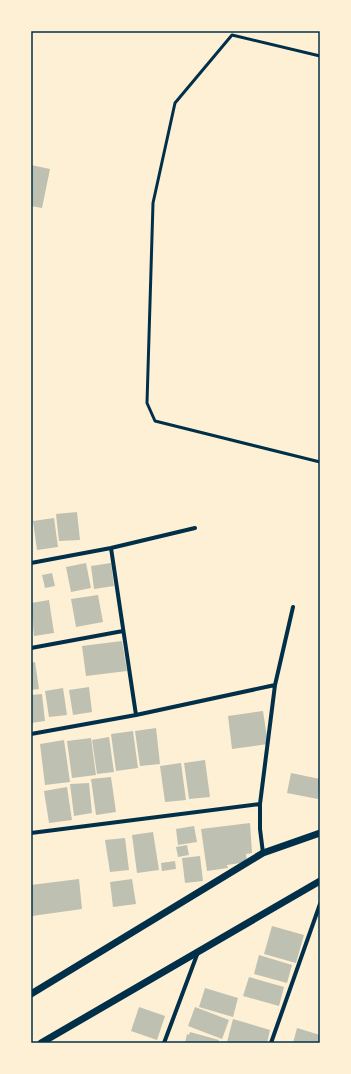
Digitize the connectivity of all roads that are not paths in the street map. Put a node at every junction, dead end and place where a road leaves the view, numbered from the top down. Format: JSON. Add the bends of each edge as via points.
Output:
{"nodes":[{"id":1,"x":320,"y":56,"type":"edge"},
{"id":2,"x":320,"y":462,"type":"edge"},
{"id":3,"x":195,"y":528,"type":"dead end"},
{"id":4,"x":111,"y":548,"type":"junction"},
{"id":5,"x":31,"y":563,"type":"edge"},
{"id":6,"x":293,"y":607,"type":"dead end"},
{"id":7,"x":123,"y":631,"type":"junction"},
{"id":8,"x":31,"y":648,"type":"edge"},
{"id":9,"x":274,"y":685,"type":"junction"},
{"id":10,"x":136,"y":716,"type":"junction"},
{"id":11,"x":31,"y":734,"type":"edge"},
{"id":12,"x":260,"y":804,"type":"junction"},
{"id":13,"x":31,"y":833,"type":"edge"},
{"id":14,"x":320,"y":833,"type":"edge"},
{"id":15,"x":263,"y":853,"type":"junction"},
{"id":16,"x":320,"y":881,"type":"edge"},
{"id":17,"x":320,"y":904,"type":"edge"},
{"id":18,"x":198,"y":952,"type":"junction"},
{"id":19,"x":31,"y":994,"type":"edge"},
{"id":20,"x":54,"y":1034,"type":"junction"},
{"id":21,"x":41,"y":1043,"type":"edge"},
{"id":22,"x":51,"y":1043,"type":"edge"},
{"id":23,"x":164,"y":1043,"type":"edge"},
{"id":24,"x":271,"y":1043,"type":"edge"}],
"edges":[{"from":1,"to":2,"type":"lane","via":[[232,35],[175,103],[153,203],[146,403],[155,421]]},
{"from":3,"to":4,"type":"street"},
{"from":4,"to":5,"type":"street"},
{"from":4,"to":7,"type":"street"},
{"from":6,"to":9,"type":"street"},
{"from":7,"to":8,"type":"street"},
{"from":7,"to":10,"type":"street"},
{"from":9,"to":10,"type":"street"},
{"from":9,"to":12,"type":"street"},
{"from":10,"to":11,"type":"street"},
{"from":12,"to":13,"type":"street"},
{"from":12,"to":15,"type":"street"},
{"from":14,"to":15,"type":"street"},
{"from":15,"to":19,"type":"street"},
{"from":16,"to":18,"type":"street"},
{"from":17,"to":24,"type":"street"},
{"from":18,"to":20,"type":"street"},
{"from":18,"to":23,"type":"street"},
{"from":20,"to":21,"type":"street"},
{"from":20,"to":22,"type":"street"}]}
